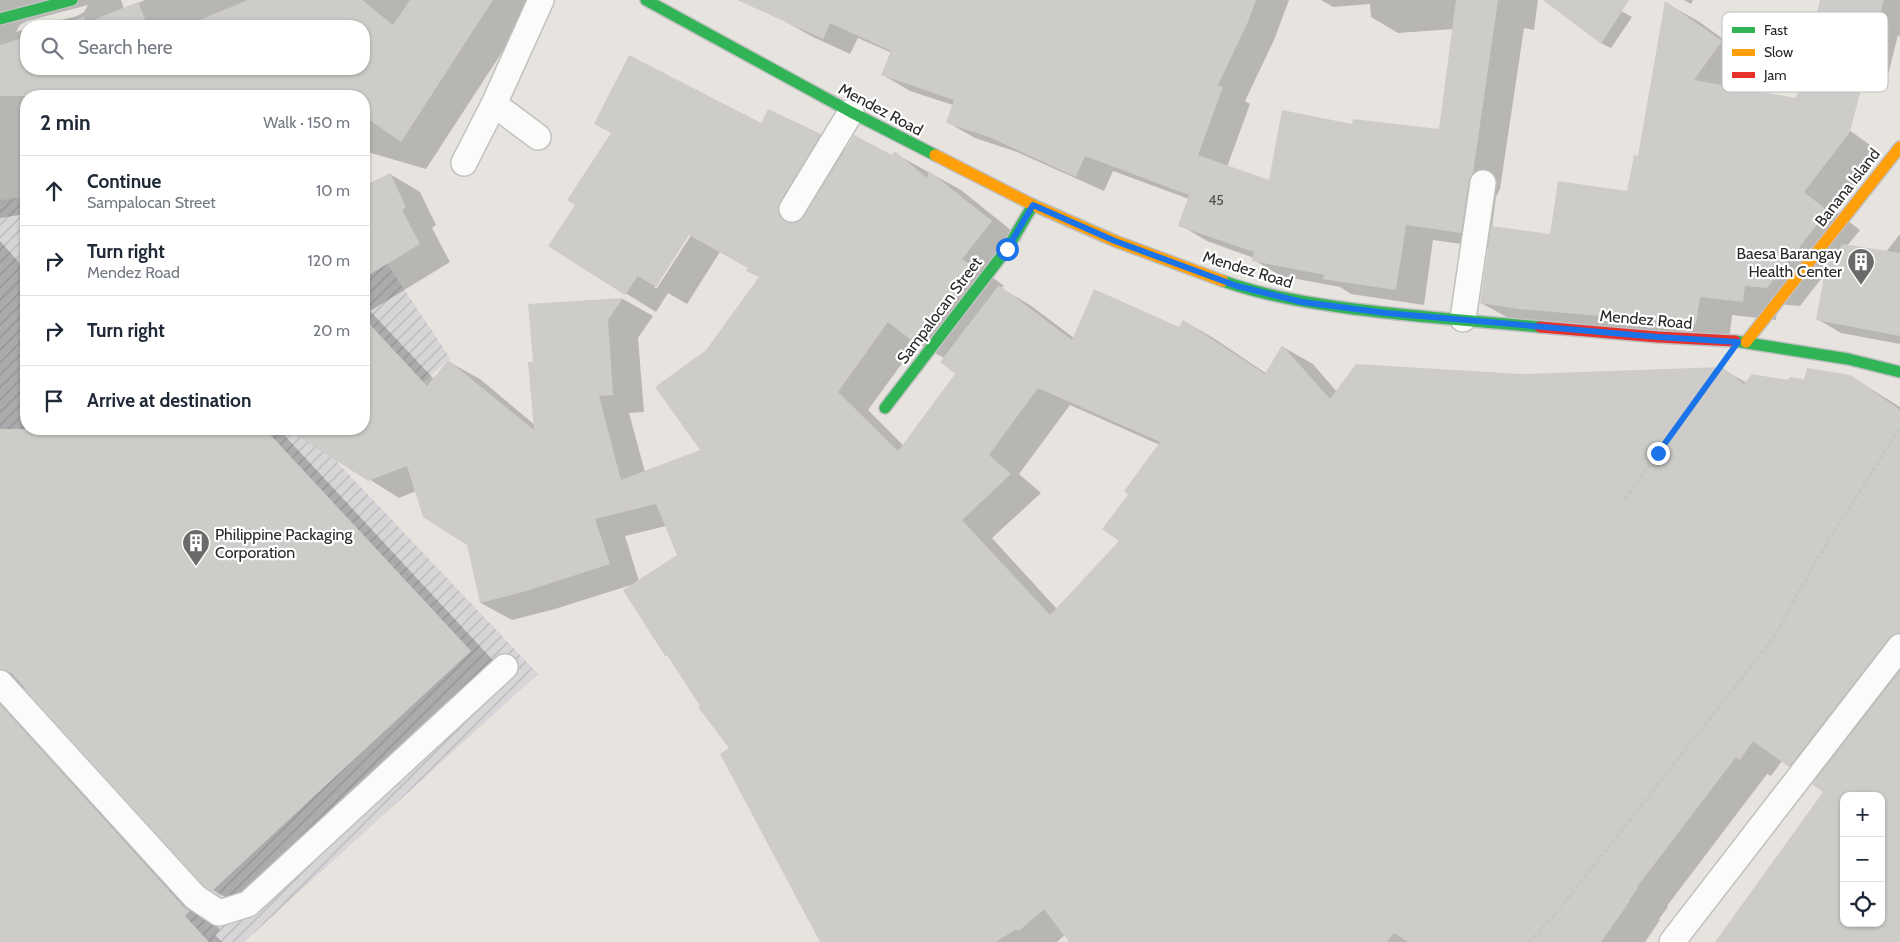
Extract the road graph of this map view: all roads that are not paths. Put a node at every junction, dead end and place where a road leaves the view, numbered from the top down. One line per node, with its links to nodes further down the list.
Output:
1 (72, 0): 4 (street)
2 (541, 0): 5 (lane)
3 (646, 0): 6 (street, Mendez Road)
4 (0, 19)
5 (494, 104): 7 (lane); 9 (lane)
6 (851, 112): 11 (street, Mendez Road); 12 (lane)
7 (538, 137)
8 (1900, 147): 14 (street, Banana Island)
9 (464, 163)
10 (1483, 183): 13 (lane)
11 (1033, 205): 13 (street, Mendez Road); 16 (street, Sampalocan Street)
12 (792, 209)
13 (1463, 319): 14 (street, Mendez Road)
14 (1742, 342): 15 (street, Mendez Road)
15 (1900, 372)
16 (885, 408)
17 (1900, 647): 20 (lane)
18 (505, 667): 19 (lane)
19 (0, 683)
20 (1672, 942)

